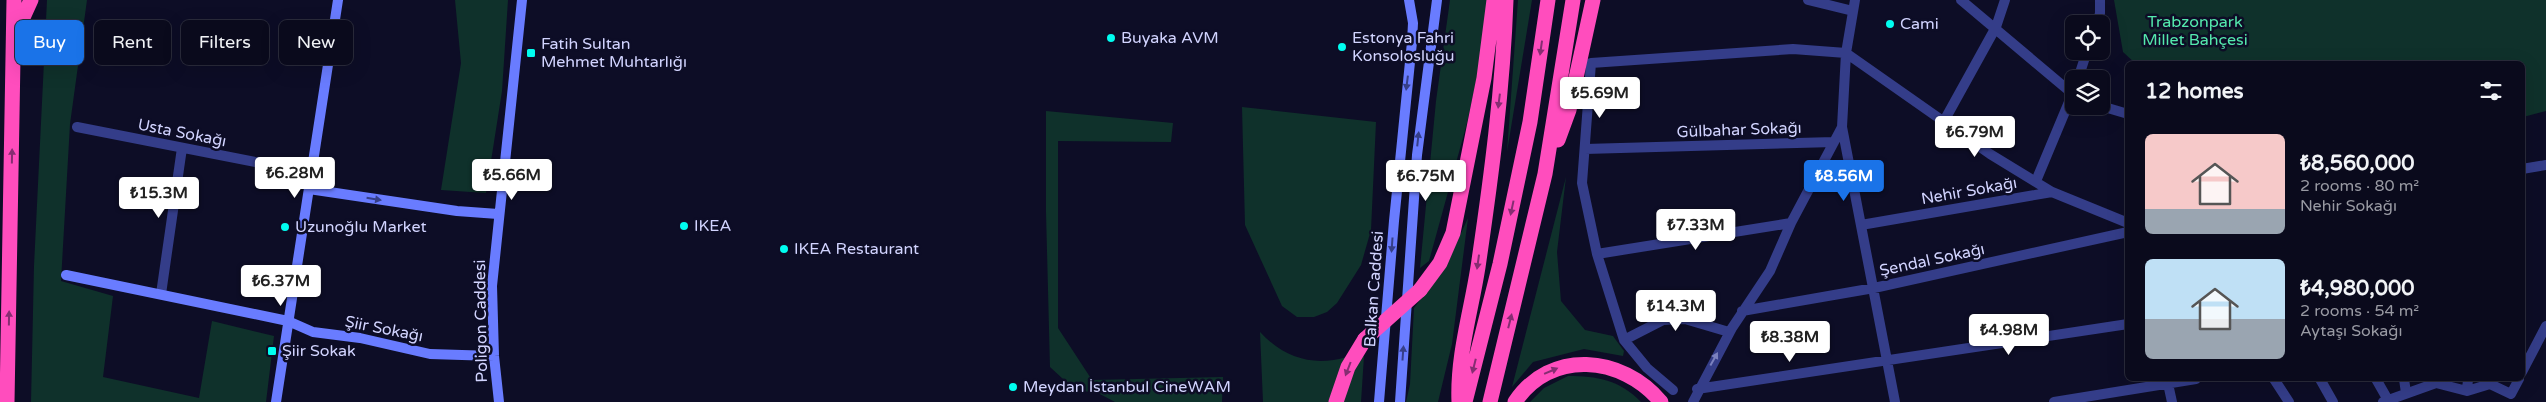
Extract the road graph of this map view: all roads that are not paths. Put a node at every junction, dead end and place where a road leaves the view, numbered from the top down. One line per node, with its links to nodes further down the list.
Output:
1 (14, 0): 20 (highway)
2 (31, 0): 20 (highway)
3 (338, 0): 34 (street)
4 (522, 0): 39 (street, Poligon Caddesi)
5 (1409, 0): 75 (street, Balkan Caddesi, one-way to 75)
6 (1437, 0): 76 (street, one-way to 6)
7 (1494, 0): 74 (highway, one-way to 74, bridge)
8 (1506, 0): 77 (highway, one-way to 77)
9 (1548, 0): 78 (highway, one-way to 78)
10 (1573, 0): 35 (highway)
11 (1592, 0): 35 (highway)
12 (1808, 0): 17 (street)
13 (1854, 0): 17 (street)
14 (1961, 0): 19 (street)
15 (2005, 0): 19 (street)
16 (2100, 0): 18 (street)
17 (1853, 11): 21 (street)
18 (2099, 15)
19 (1996, 27): 22 (street); 26 (street)
20 (14, 38): 71 (highway, one-way to 20)
21 (1846, 53): 26 (street); 28 (street); 31 (street)
22 (2065, 86)
23 (2110, 109): 25 (street)
24 (2065, 112): 36 (street)
25 (2125, 113)
26 (1944, 121): 36 (street)
27 (77, 127): 30 (street, Usta Sokağı)
28 (1842, 127): 29 (street); 42 (street)
29 (1834, 142): 31 (street, Gülbahar Sokağı); 41 (street)
30 (182, 148): 34 (street, Usta Sokağı); 47 (street)
31 (1585, 149): 44 (street)
32 (2546, 164): 33 (street)
33 (2525, 168)
34 (311, 173): 37 (street)
35 (1544, 174): 79 (highway, one-way to 35)
36 (2036, 181): 38 (street)
37 (309, 189): 39 (street, one-way to 39); 49 (street)
38 (2052, 192): 40 (street); 42 (street, Nehir Sokağı)
39 (498, 214): 54 (street, Poligon Caddesi)
40 (2125, 221)
41 (1791, 223): 44 (street); 48 (street)
42 (1861, 225): 46 (street)
43 (2125, 233): 46 (street, Şendal Sokağı)
44 (1597, 254): 53 (street)
45 (66, 275): 47 (street, Şiir Sokağı)
46 (1874, 288): 48 (street, Şendal Sokağı); 55 (street)
47 (161, 294): 49 (street, Şiir Sokağı)
48 (1742, 311): 52 (street)
49 (288, 321): 54 (street, Şiir Sokağı); 72 (street)
50 (2125, 324): 55 (street)
51 (2546, 326): 56 (street)
52 (1729, 332): 53 (street); 65 (street, one-way to 52)
53 (1624, 340): 66 (street)
54 (494, 356): 73 (street, Poligon Caddesi)
55 (1886, 362): 65 (street); 83 (street)
56 (2525, 366)
57 (2168, 381): 84 (street); 85 (street)
58 (2275, 381): 86 (street)
59 (2321, 381): 87 (street)
60 (2377, 381): 70 (street)
61 (2404, 381): 68 (street)
62 (2436, 381): 67 (street); 68 (street)
63 (2468, 381): 67 (street)
64 (2518, 381): 69 (street)
65 (1697, 389): 82 (street)
66 (1674, 390)
67 (2467, 391): 69 (street)
68 (2406, 393): 70 (street)
69 (2509, 398)
70 (2386, 401)
71 (8, 402)
72 (276, 402)
73 (499, 402)
74 (1336, 402)
75 (1379, 402)
76 (1400, 402)
77 (1459, 402)
78 (1465, 402)
79 (1490, 402)
80 (1515, 402): 81 (highway, one-way to 81)
81 (1661, 402)
82 (1692, 402)
83 (1895, 402)
84 (2054, 402)
85 (2172, 402)
86 (2289, 402)
87 (2333, 402)

